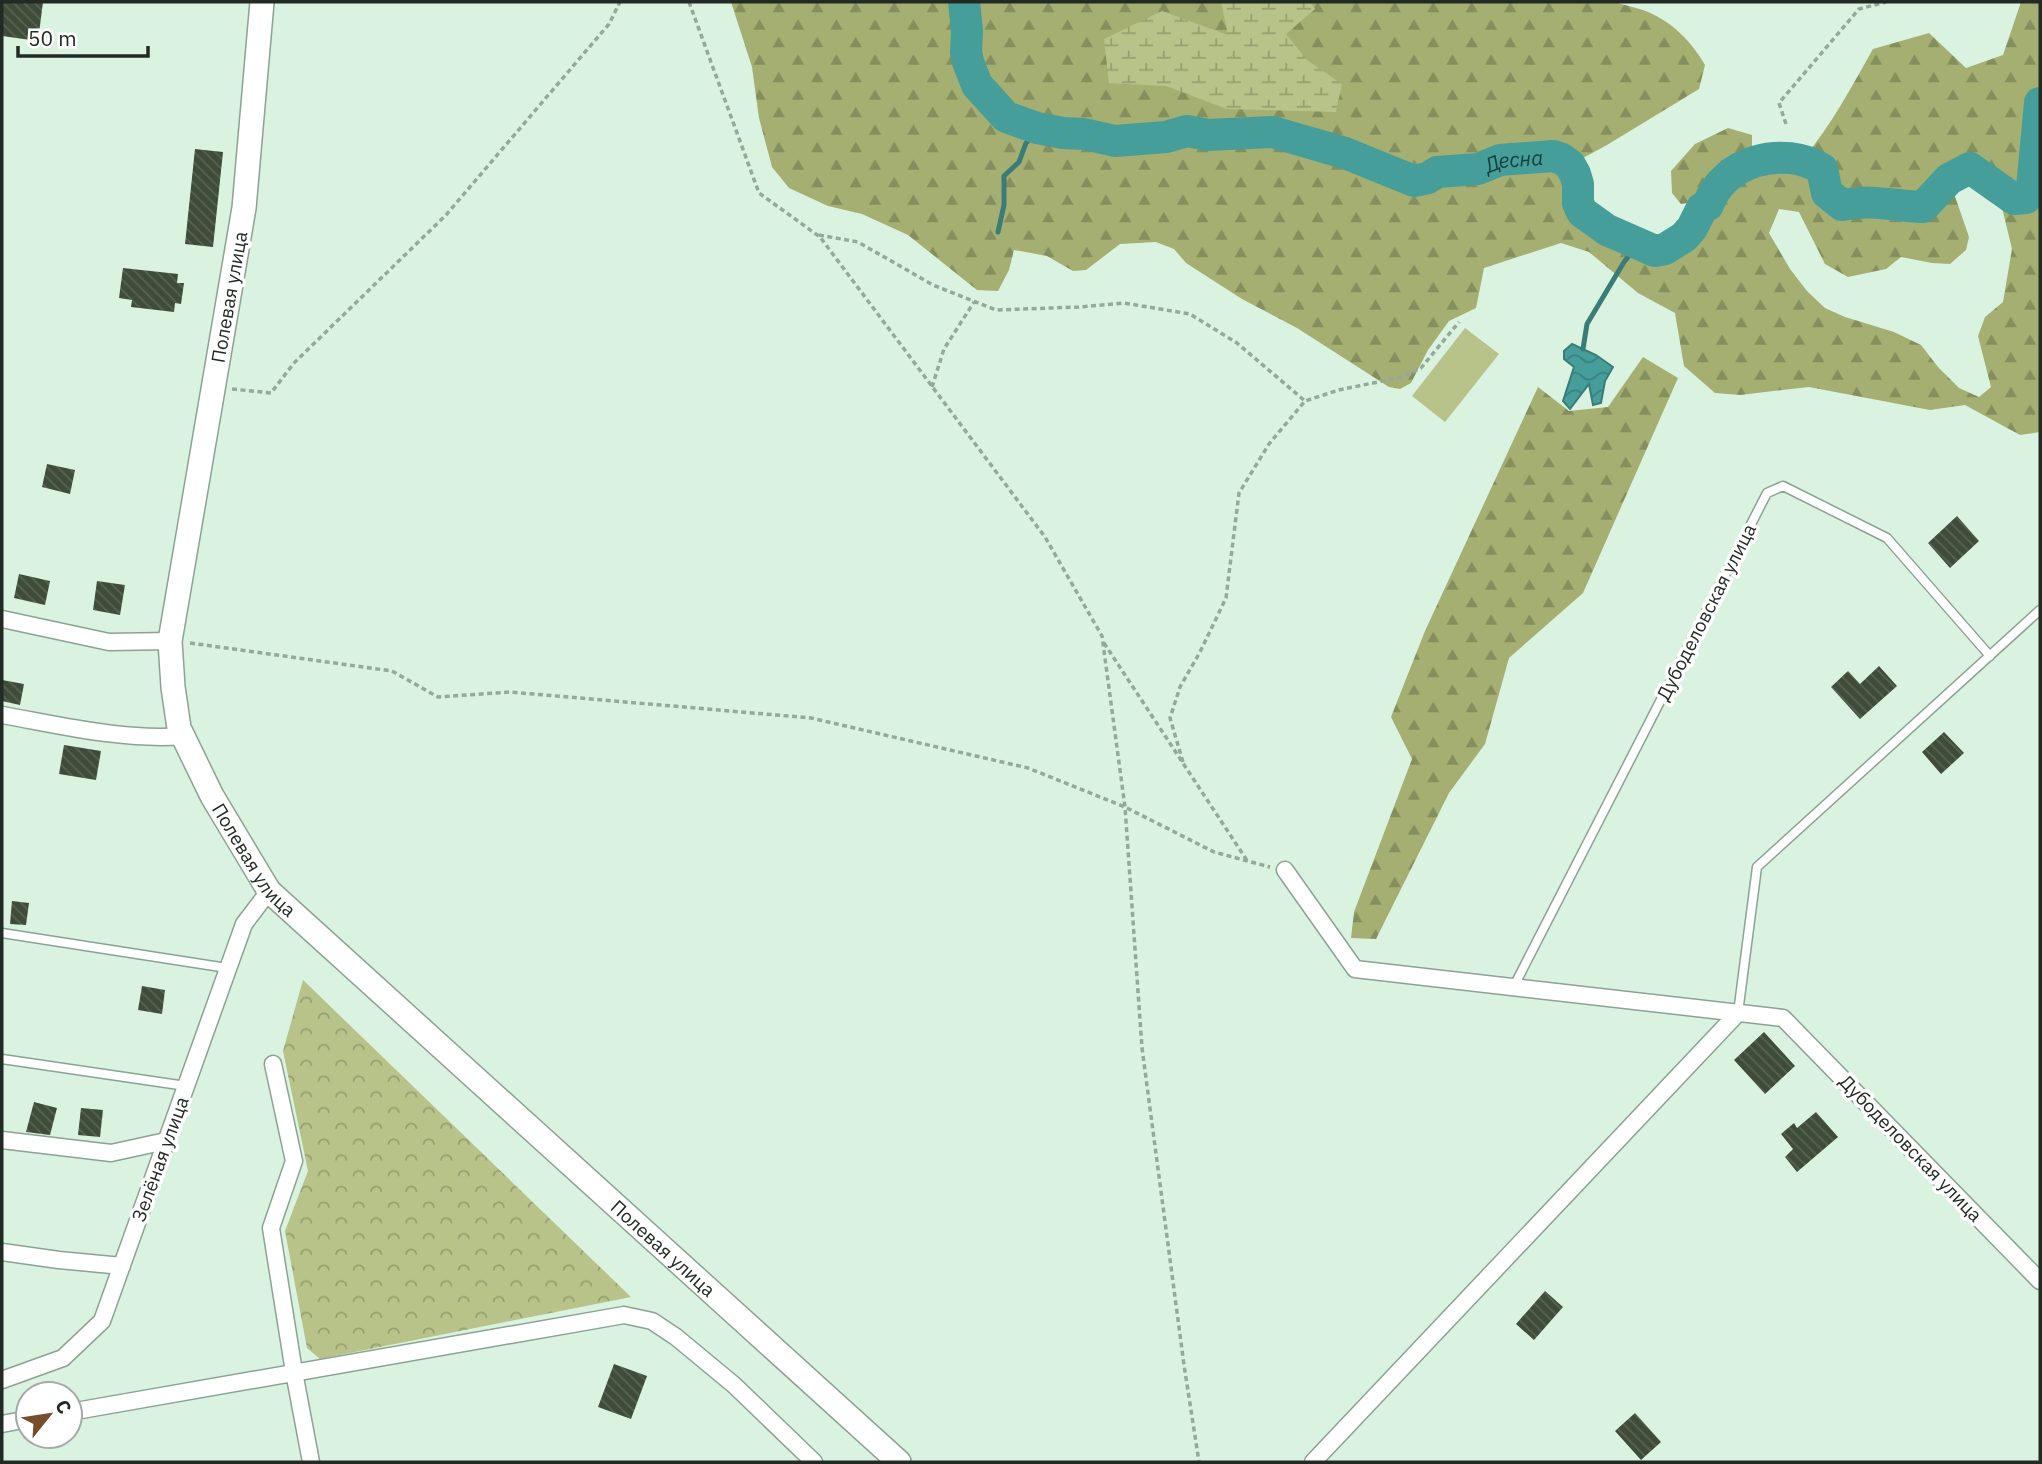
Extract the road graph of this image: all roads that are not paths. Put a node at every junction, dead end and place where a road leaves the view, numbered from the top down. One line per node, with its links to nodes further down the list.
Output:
1 (262, 2): 4 (street, Полевая улица)
2 (2040, 610): 5 (lane)
3 (2, 619): 4 (street)
4 (170, 641): 7 (street, Полевая улица)
5 (1990, 656): 12 (lane, Дубоделовская улица); 13 (lane)
6 (2, 715): 7 (street)
7 (183, 736): 9 (street, Полевая улица)
8 (1285, 870): 12 (street, Дубоделовская улица)
9 (269, 891): 11 (street, Зелёная улица); 27 (street, Полевая улица)
10 (2, 933): 11 (lane)
11 (227, 968): 16 (street, Зелёная улица)
12 (1513, 988): 13 (street, Дубоделовская улица)
13 (1738, 1013): 21 (street, Дубоделовская улица); 28 (street)
14 (2, 1059): 16 (lane)
15 (272, 1064): 22 (street)
16 (186, 1086): 18 (street, Зелёная улица)
17 (2, 1140): 18 (street)
18 (166, 1141): 20 (street, Зелёная улица)
19 (2, 1252): 20 (street)
20 (122, 1266): 23 (street, Зелёная улица)
21 (2040, 1281)
22 (294, 1373): 24 (street); 25 (street); 26 (street)
23 (2, 1380)
24 (84, 1410)
25 (311, 1462)
26 (814, 1462)
27 (899, 1462)
28 (1313, 1462)

